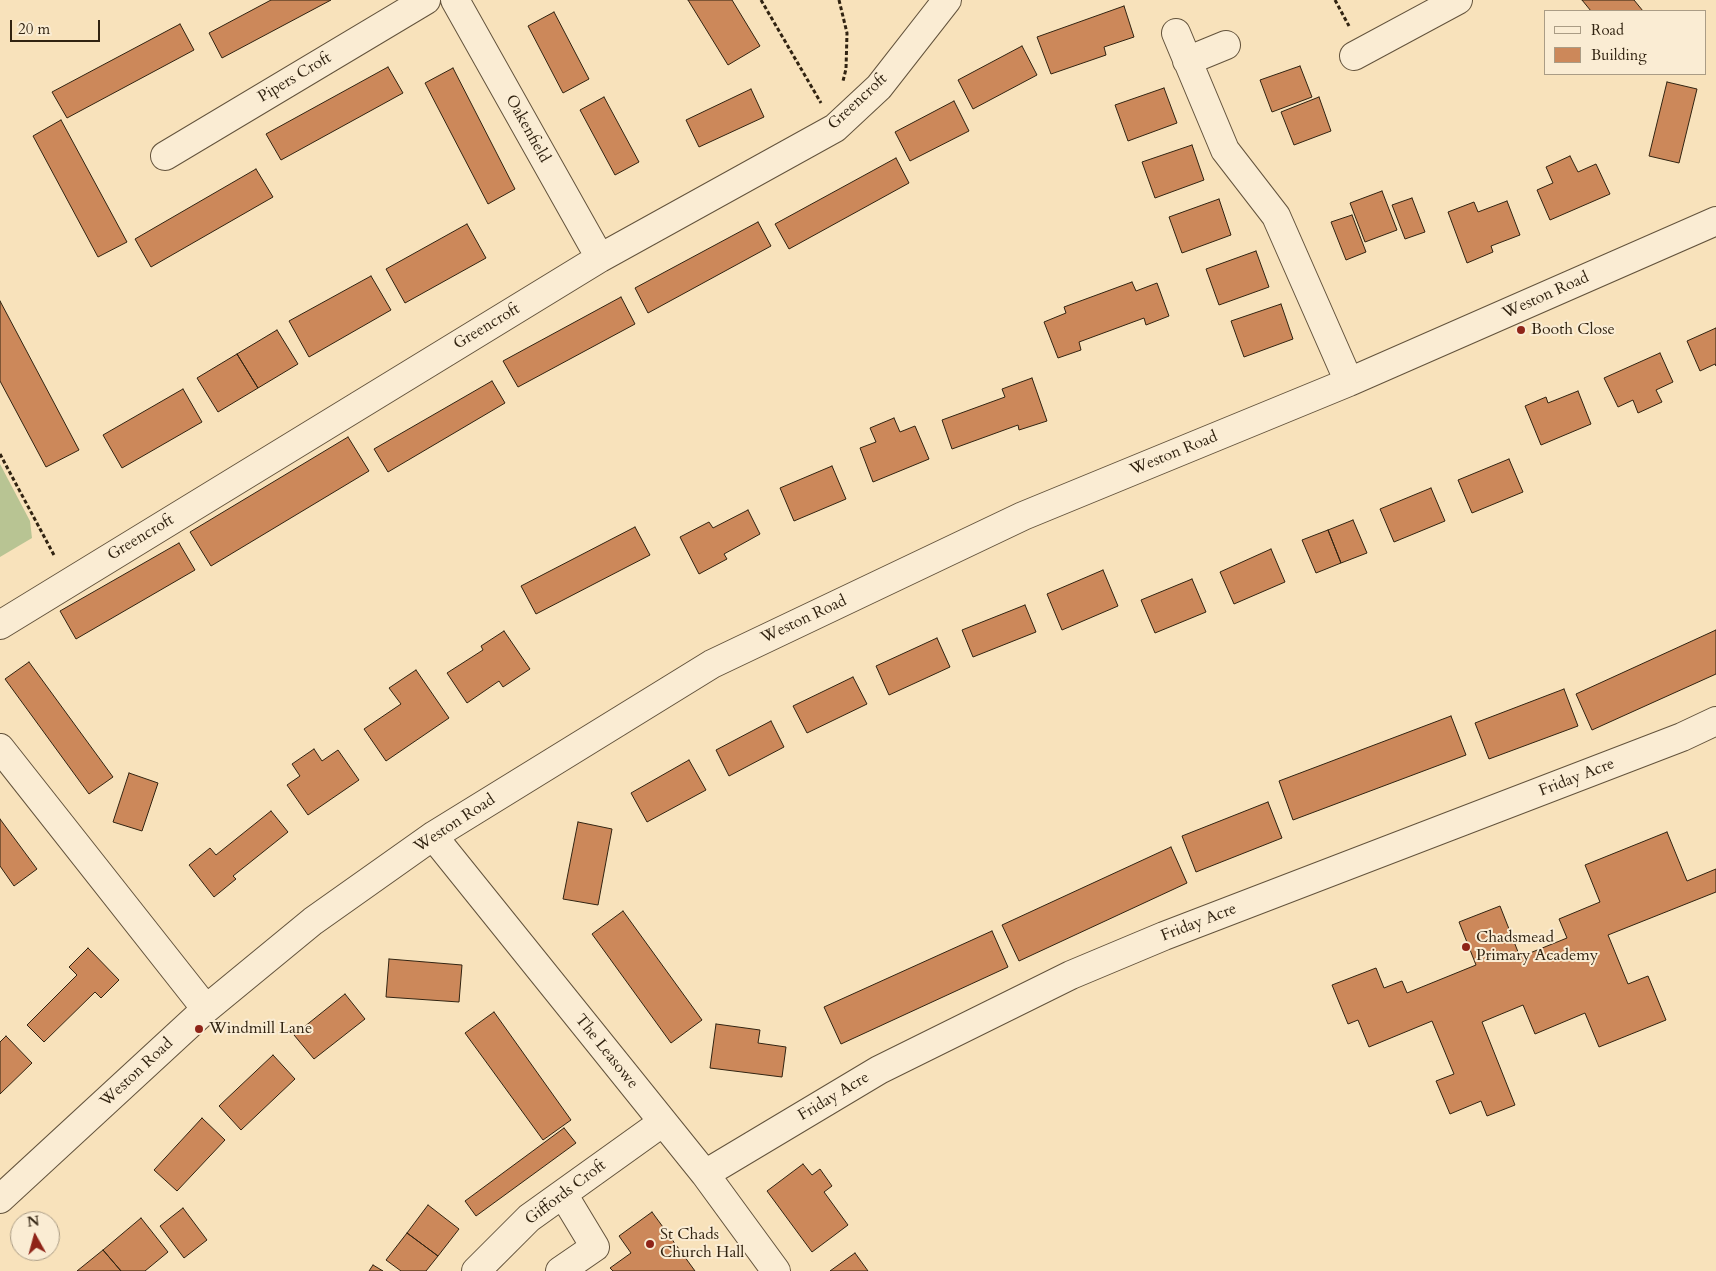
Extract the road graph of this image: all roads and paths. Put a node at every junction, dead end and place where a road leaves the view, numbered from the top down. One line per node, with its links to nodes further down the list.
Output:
1 (426, 0): 13 (street, Pipers Croft)
2 (455, 0): 15 (street, Oakenfield)
3 (761, 0): 12 (path)
4 (839, 0): 11 (path)
5 (947, 0): 12 (street, Greencroft)
6 (1458, 0): 9 (street)
7 (1176, 32): 10 (street)
8 (1226, 46): 10 (street)
9 (1354, 56)
10 (1187, 61): 16 (street)
11 (842, 83)
12 (835, 128): 15 (street, Greencroft)
13 (165, 156)
14 (1716, 221): 16 (street, Weston Road)
15 (600, 258): 18 (street, Greencroft)
16 (1349, 382): 22 (street, Weston Road)
17 (0, 454): 18 (path)
18 (68, 582): 19 (street, Greencroft)
19 (0, 625)
20 (1716, 721): 25 (street, Friday Acre)
21 (0, 748): 23 (street)
22 (433, 836): 23 (street, Weston Road); 24 (street, The Leasowe)
23 (206, 1009): 27 (street, Weston Road)
24 (663, 1122): 25 (street, The Leasowe); 26 (street, Giffords Croft)
25 (704, 1174): 30 (street, The Leasowe)
26 (563, 1194): 28 (street, Giffords Croft); 29 (street)
27 (0, 1198)
28 (476, 1271)
29 (560, 1271)
30 (776, 1271)

